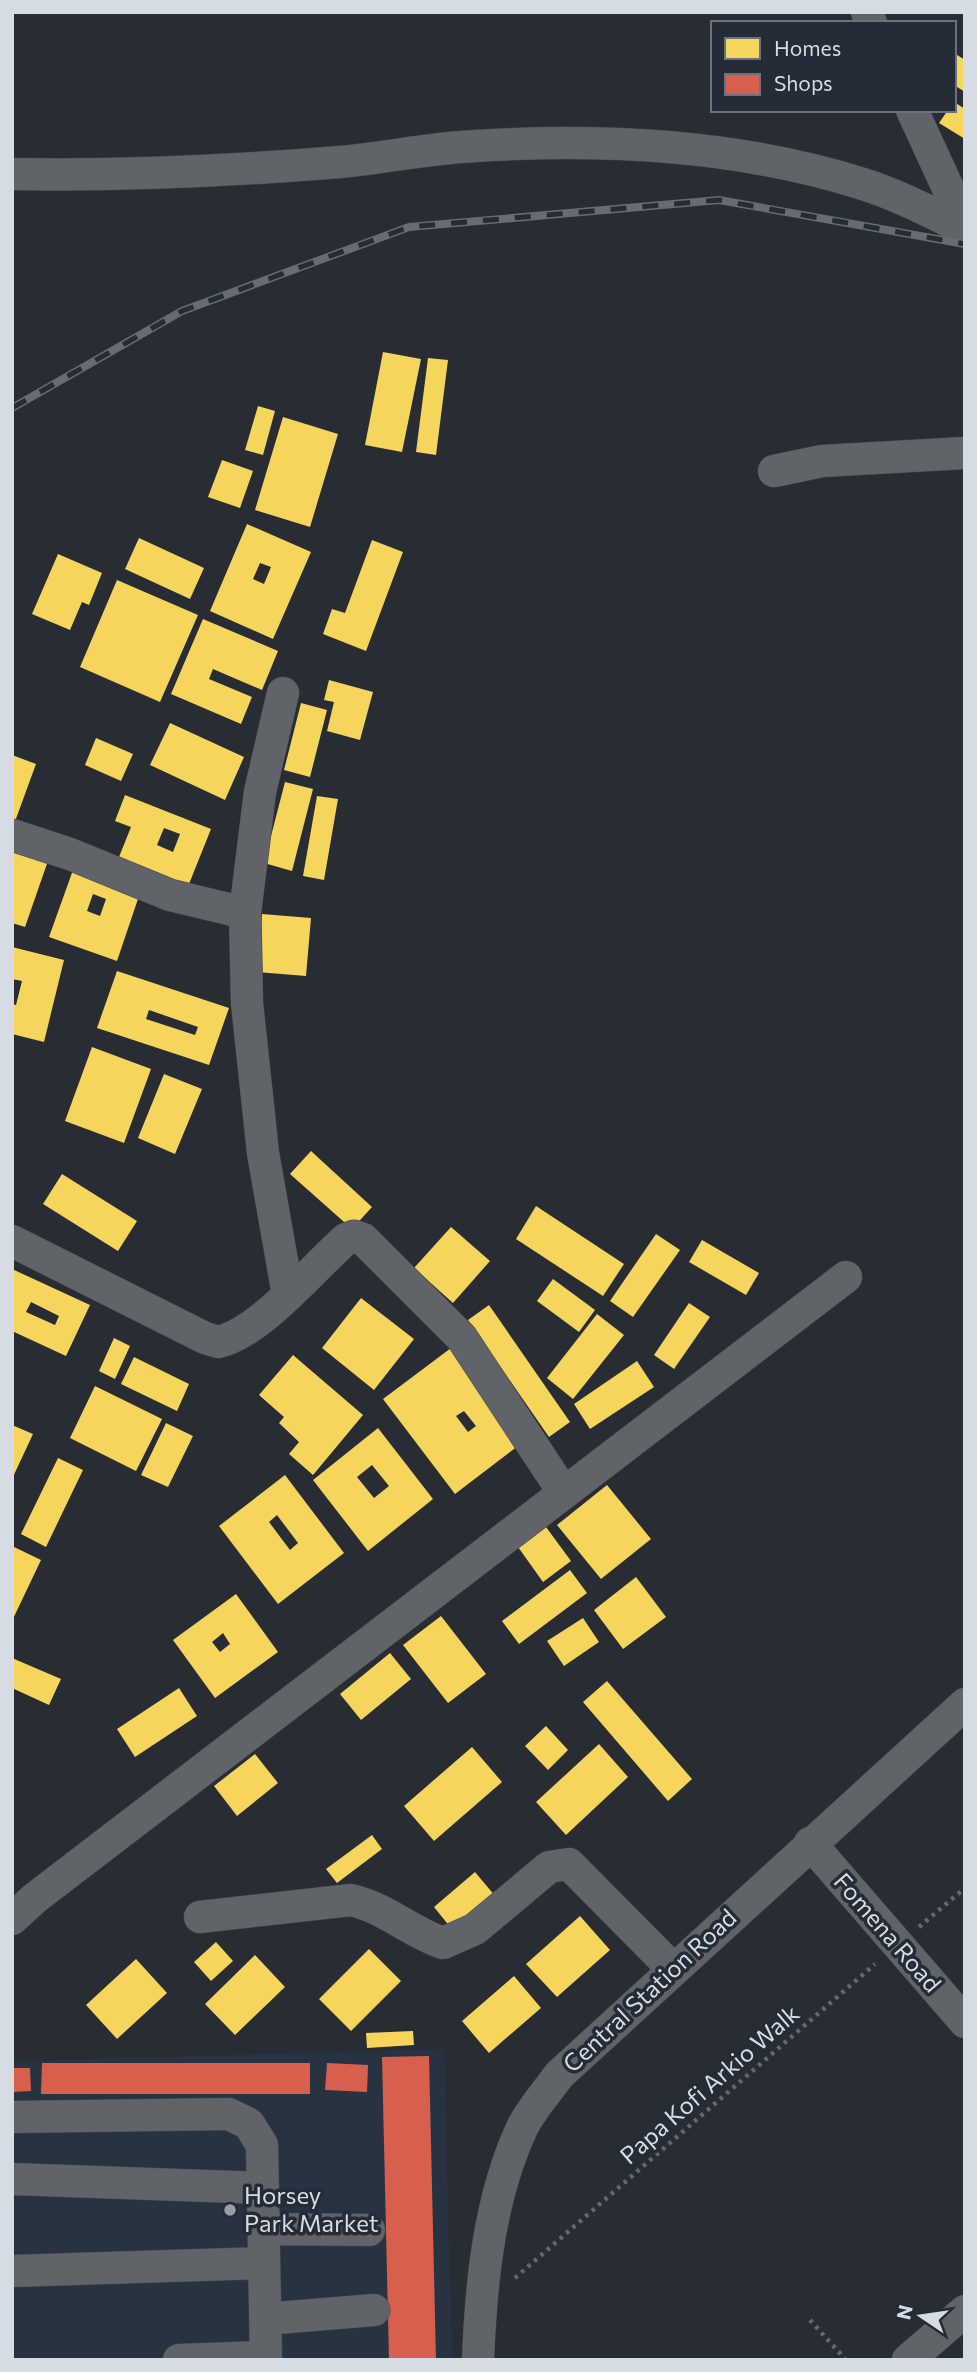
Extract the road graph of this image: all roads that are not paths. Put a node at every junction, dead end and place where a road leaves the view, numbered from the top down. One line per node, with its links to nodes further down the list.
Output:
1 (913, 112): 3 (street)
2 (12, 174): 3 (street)
3 (965, 227)
4 (965, 453): 5 (street)
5 (774, 471)
6 (283, 693): 8 (street)
7 (12, 835): 8 (street)
8 (245, 913): 11 (street)
9 (12, 1241): 11 (street)
10 (846, 1277): 12 (street)
11 (288, 1295): 12 (street)
12 (564, 1493): 16 (street)
13 (965, 1704): 14 (street, Central Station Road)
14 (810, 1843): 17 (street, Central Station Road); 18 (street, Fomena Road)
15 (200, 1917): 17 (street)
16 (12, 1919)
17 (673, 1969): 31 (street, Central Station Road)
18 (965, 2022)
19 (12, 2117): 21 (street)
20 (12, 2179): 21 (street)
21 (263, 2188): 22 (street)
22 (262, 2229): 23 (street); 24 (street)
23 (369, 2230)
24 (264, 2263): 25 (street); 28 (street)
25 (12, 2271)
26 (374, 2311): 28 (street)
27 (965, 2311): 32 (street)
28 (265, 2319): 29 (street)
29 (266, 2358): 30 (street)
30 (179, 2360)
31 (478, 2360)
32 (908, 2360)

